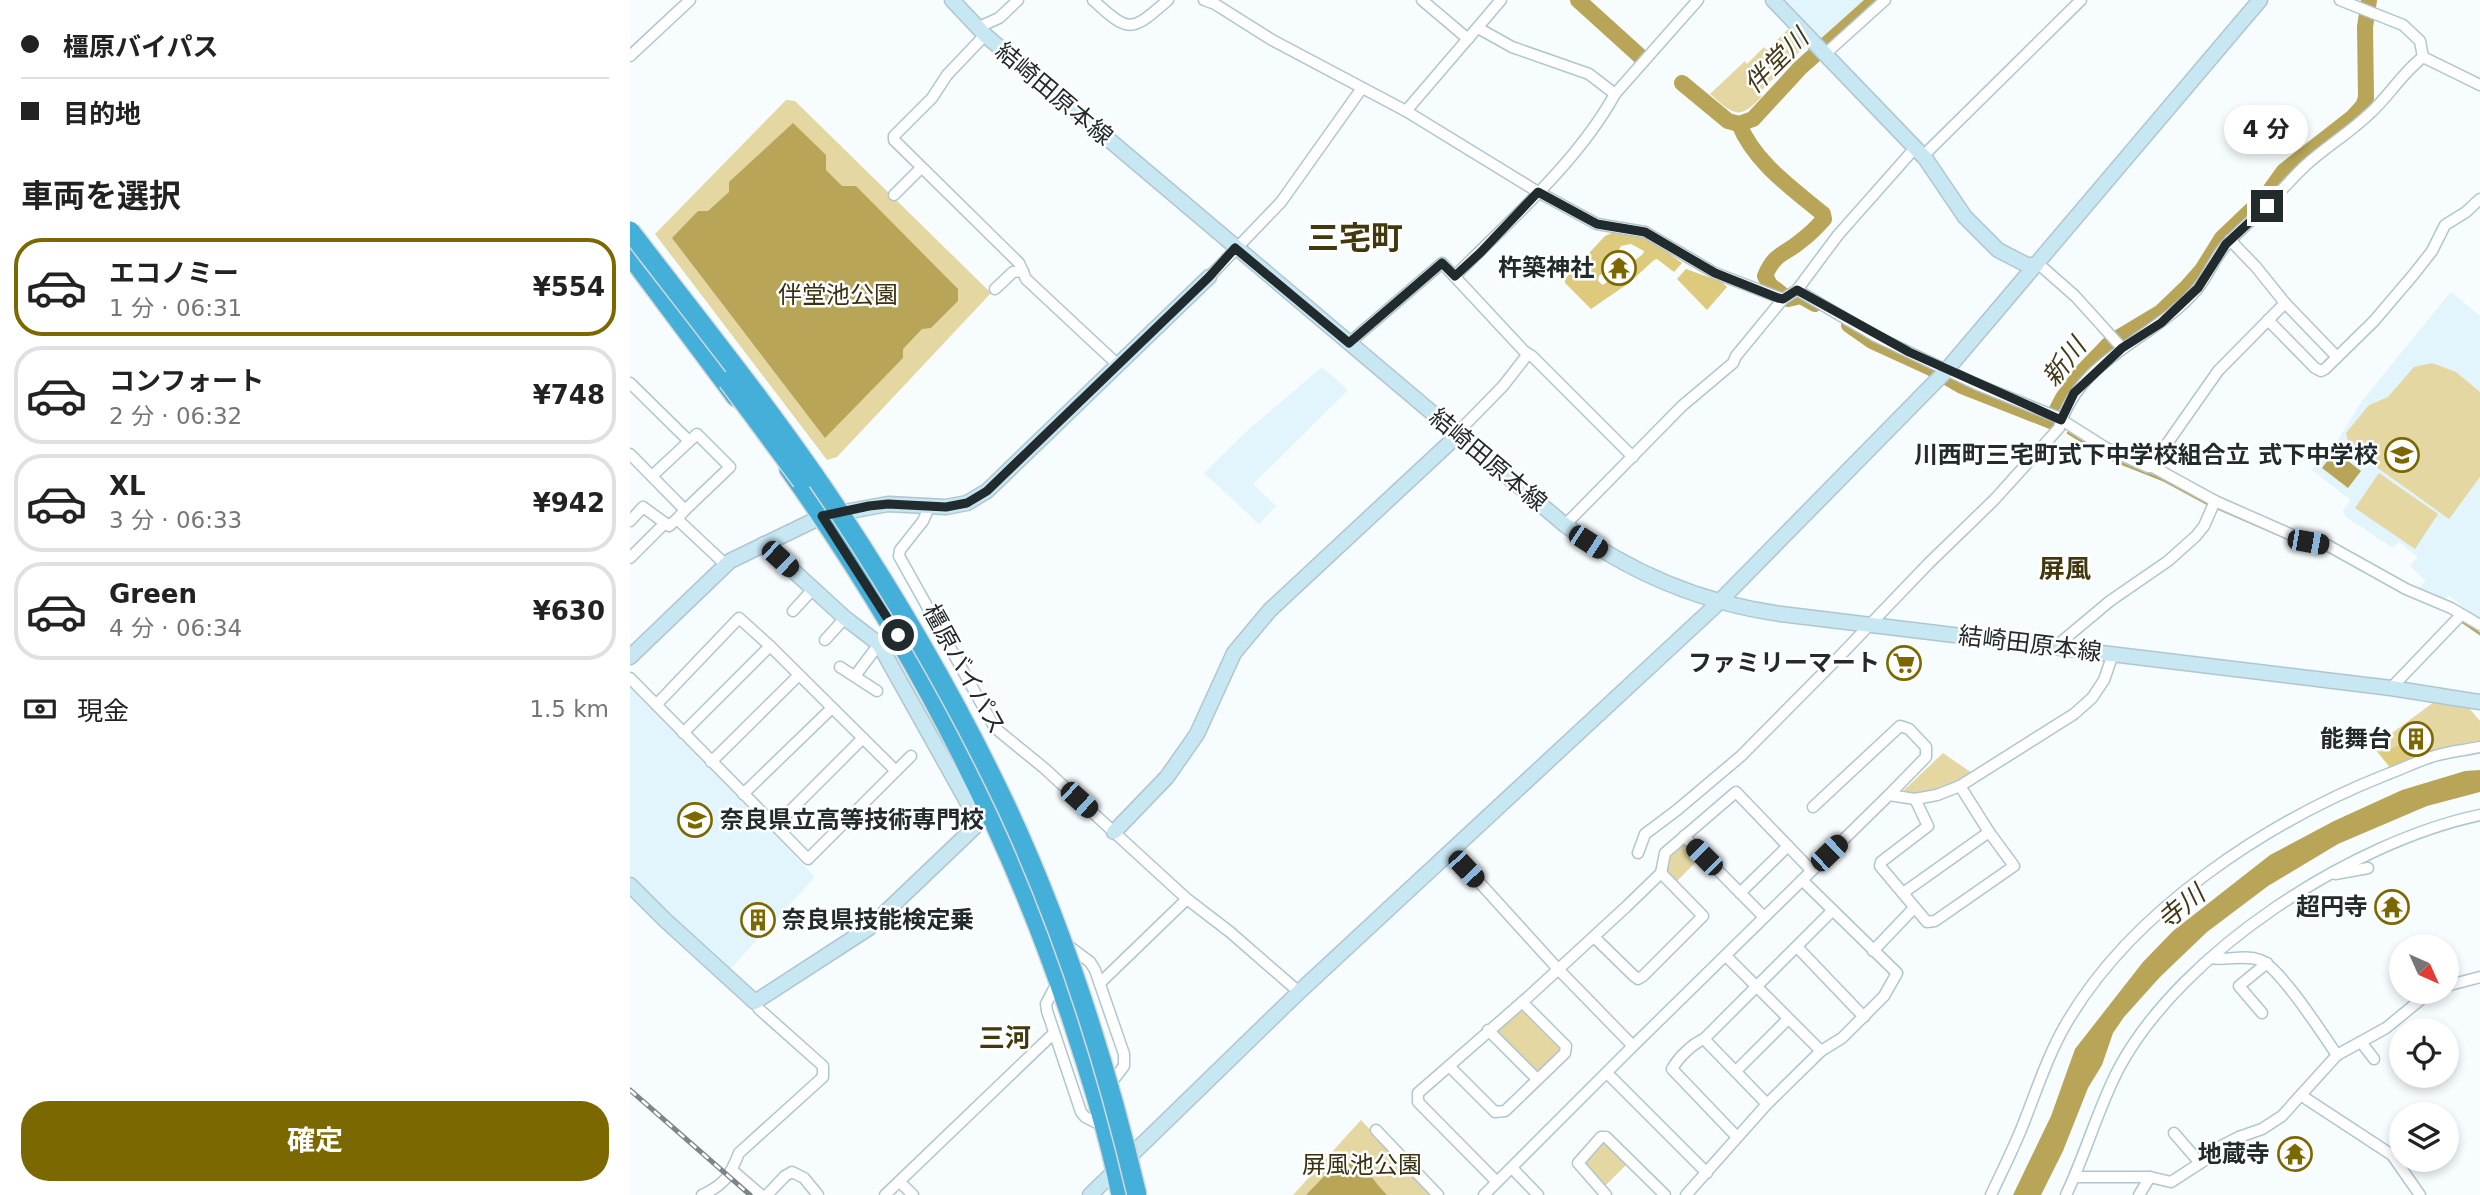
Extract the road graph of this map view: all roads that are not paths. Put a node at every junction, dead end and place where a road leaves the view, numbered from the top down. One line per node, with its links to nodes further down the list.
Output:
1 (690, 0): 20 (street)
2 (952, 0): 17 (street, 結崎田原本線)
3 (1018, 0): 17 (street)
4 (1093, 0): 5 (street)
5 (1168, 0)
6 (1204, 0): 15 (street)
7 (1422, 0): 18 (street)
8 (1502, 0): 16 (street)
9 (1698, 0): 24 (street)
10 (1773, 0): 19 (street)
11 (1885, 0): 19 (street)
12 (2081, 0): 26 (street)
13 (2260, 0): 37 (street)
14 (2340, 0): 21 (street)
15 (1217, 2): 23 (street)
16 (1478, 28): 18 (street); 24 (street)
17 (982, 31): 27 (street); 34 (street, 結崎田原本線)
18 (1468, 39): 25 (street)
19 (1821, 51): 26 (street)
20 (630, 56)
21 (2423, 57): 22 (street); 33 (street)
22 (2480, 85)
23 (1362, 88): 25 (street); 34 (street)
24 (1615, 94): 28 (street)
25 (1406, 111): 28 (street)
26 (1919, 152): 37 (street); 42 (street)
27 (921, 168): 29 (street); 38 (street)
28 (1538, 192): 39 (street); 43 (street)
29 (894, 195)
30 (2480, 199): 49 (street)
31 (630, 225): 62 (highway, 橿原バイパス)
32 (630, 231): 183 (highway, bridge)
33 (2230, 240): 44 (street); 47 (street)
34 (1235, 248): 40 (street); 46 (street, 結崎田原本線)
35 (630, 250): 182 (highway, bridge)
36 (630, 255): 64 (highway, 橿原バイパス)
37 (2036, 265): 47 (street); 51 (street)
38 (1023, 271): 41 (street); 50 (street)
39 (1455, 276): 46 (street); 48 (street)
40 (1209, 277): 50 (street)
41 (995, 289)
42 (1797, 290): 43 (street); 51 (street)
43 (1783, 299): 57 (street)
44 (2285, 303): 45 (street); 49 (street)
45 (2268, 320): 49 (street); 58 (street)
46 (1349, 343): 54 (street, 結崎田原本線)
47 (2122, 348): 53 (street)
48 (1528, 354): 54 (street); 57 (street)
49 (2337, 357)
50 (1117, 364): 61 (street)
51 (1944, 373): 53 (street); 72 (street)
52 (630, 383): 55 (street)
53 (2061, 420): 58 (street); 77 (street)
54 (1458, 436): 67 (street, 結崎田原本線); 106 (street)
55 (689, 442): 59 (street); 63 (street)
56 (630, 454): 59 (street)
57 (1633, 457): 67 (street)
58 (2153, 467): 60 (street)
59 (652, 476): 63 (street)
60 (2215, 501): 74 (street); 81 (street)
61 (930, 505): 62 (street); 106 (street)
62 (842, 512): 64 (street); 125 (highway, 橿原バイパス)
63 (681, 515): 66 (street); 70 (street)
64 (822, 516): 68 (street); 133 (highway, 橿原バイパス)
65 (630, 521): 66 (street)
66 (665, 523): 69 (street)
67 (1566, 526): 72 (street, 結崎田原本線)
68 (764, 544): 70 (street); 71 (street)
69 (630, 558)
70 (726, 565): 83 (street)
71 (813, 589): 73 (street); 75 (street)
72 (1719, 602): 77 (street, 結崎田原本線); 110 (street)
73 (793, 611)
74 (2461, 615): 76 (street); 88 (street)
75 (845, 618): 78 (street); 79 (street)
76 (2480, 625)
77 (1869, 626): 81 (street, 結崎田原本線); 111 (street)
78 (825, 640)
79 (879, 644): 86 (street); 138 (street)
80 (770, 646): 85 (street); 91 (street); 93 (street)
81 (2055, 647): 82 (street, 結崎田原本線)
82 (2113, 654): 88 (street, 結崎田原本線); 99 (street)
83 (630, 657)
84 (840, 667): 86 (street)
85 (799, 675): 92 (street); 97 (street)
86 (855, 676): 89 (street)
87 (630, 678): 91 (street)
88 (2390, 688): 90 (street, 結崎田原本線)
89 (877, 691)
90 (2480, 702)
91 (656, 705): 93 (street)
92 (832, 708): 94 (street); 100 (street)
93 (683, 733): 97 (street)
94 (863, 738): 98 (street); 105 (street)
95 (2480, 747): 189 (street)
96 (911, 756): 98 (street)
97 (711, 762): 100 (street)
98 (896, 771): 105 (street)
99 (1960, 786): 102 (street); 107 (street)
100 (743, 794): 105 (street)
101 (1889, 794): 102 (street); 103 (street); 113 (street)
102 (1915, 799): 119 (street)
103 (1813, 807)
104 (2480, 815): 115 (street)
105 (775, 826)
106 (1114, 832): 120 (street)
107 (1989, 832): 119 (street); 121 (street)
108 (1684, 836): 109 (street); 114 (street); 118 (street)
109 (1787, 846): 113 (street); 118 (street)
110 (1450, 850): 131 (street); 137 (street)
111 (1638, 853)
112 (2368, 868): 115 (street)
113 (1811, 870): 116 (street)
114 (1661, 873): 124 (street); 124 (street)
115 (2329, 875): 129 (street)
116 (1802, 880): 122 (street); 123 (street)
117 (630, 885): 138 (street)
118 (1740, 893): 123 (street)
119 (1903, 894): 121 (street)
120 (1187, 899): 134 (street); 137 (street)
121 (1914, 908): 127 (street)
122 (1833, 910): 126 (street); 127 (street)
123 (1764, 917): 128 (street)
124 (1594, 937): 131 (street)
125 (1066, 944): 134 (street); 156 (highway, 橿原バイパス)
126 (1797, 947): 136 (street); 142 (street)
127 (1873, 951): 142 (street)
128 (1726, 956): 136 (street); 148 (street)
129 (2211, 958): 130 (street); 168 (street)
130 (2267, 963): 141 (street); 150 (street)
131 (1558, 970): 139 (street); 148 (street)
132 (2480, 977): 135 (street)
133 (1058, 980): 145 (street); 159 (highway, 橿原バイパス)
134 (1100, 983): 156 (street)
135 (2459, 983)
136 (1757, 986): 143 (street); 146 (street)
137 (1299, 992): 164 (street)
138 (755, 1002): 166 (street)
139 (1522, 1002): 144 (street); 155 (street)
140 (2415, 1004): 147 (street)
141 (2262, 1013)
142 (1864, 1017): 149 (street)
143 (1788, 1019): 149 (street); 153 (street)
144 (1488, 1030): 152 (street); 155 (street)
145 (1054, 1032): 159 (street); 170 (street)
146 (1704, 1039): 153 (street); 162 (street)
147 (2361, 1042): 150 (street); 151 (street)
148 (1633, 1046): 154 (street)
149 (1821, 1051): 158 (street)
150 (2336, 1055): 157 (street)
151 (2374, 1059)
152 (1449, 1066): 155 (street); 171 (street)
153 (1736, 1071): 158 (street)
154 (1607, 1073): 165 (street); 167 (street)
155 (1537, 1079)
156 (1111, 1083): 164 (highway, 橿原バイパス)
157 (2302, 1096): 163 (street); 192 (street)
158 (1767, 1104): 162 (street)
159 (1105, 1127): 164 (highway, 橿原バイパス)
160 (1376, 1130): 184 (street)
161 (2174, 1133): 163 (street)
162 (1737, 1137): 167 (street)
163 (2200, 1163): 169 (street)
164 (1123, 1164): 181 (street); 182 (highway, 橿原バイパス); 183 (highway, 橿原バイパス)
165 (1511, 1168): 171 (street); 173 (street)
166 (732, 1170): 172 (street); 176 (street)
167 (1707, 1173): 188 (street)
168 (2075, 1177): 169 (street); 190 (street)
169 (2150, 1177): 191 (street)
170 (900, 1182): 179 (street); 180 (street)
171 (1497, 1182): 185 (street)
172 (722, 1186): 174 (street); 175 (street)
173 (1532, 1193)
174 (702, 1195)
175 (732, 1195)
176 (761, 1195)
177 (767, 1195): 178 (street)
178 (818, 1195)
179 (885, 1195)
180 (913, 1195)
181 (1090, 1195)
182 (1123, 1195)
183 (1138, 1195)
184 (1438, 1195)
185 (1484, 1195)
186 (1606, 1195): 187 (street)
187 (1665, 1195)
188 (1686, 1195)
189 (1991, 1195)
190 (2067, 1195)
191 (2139, 1195)
192 (2420, 1195)

